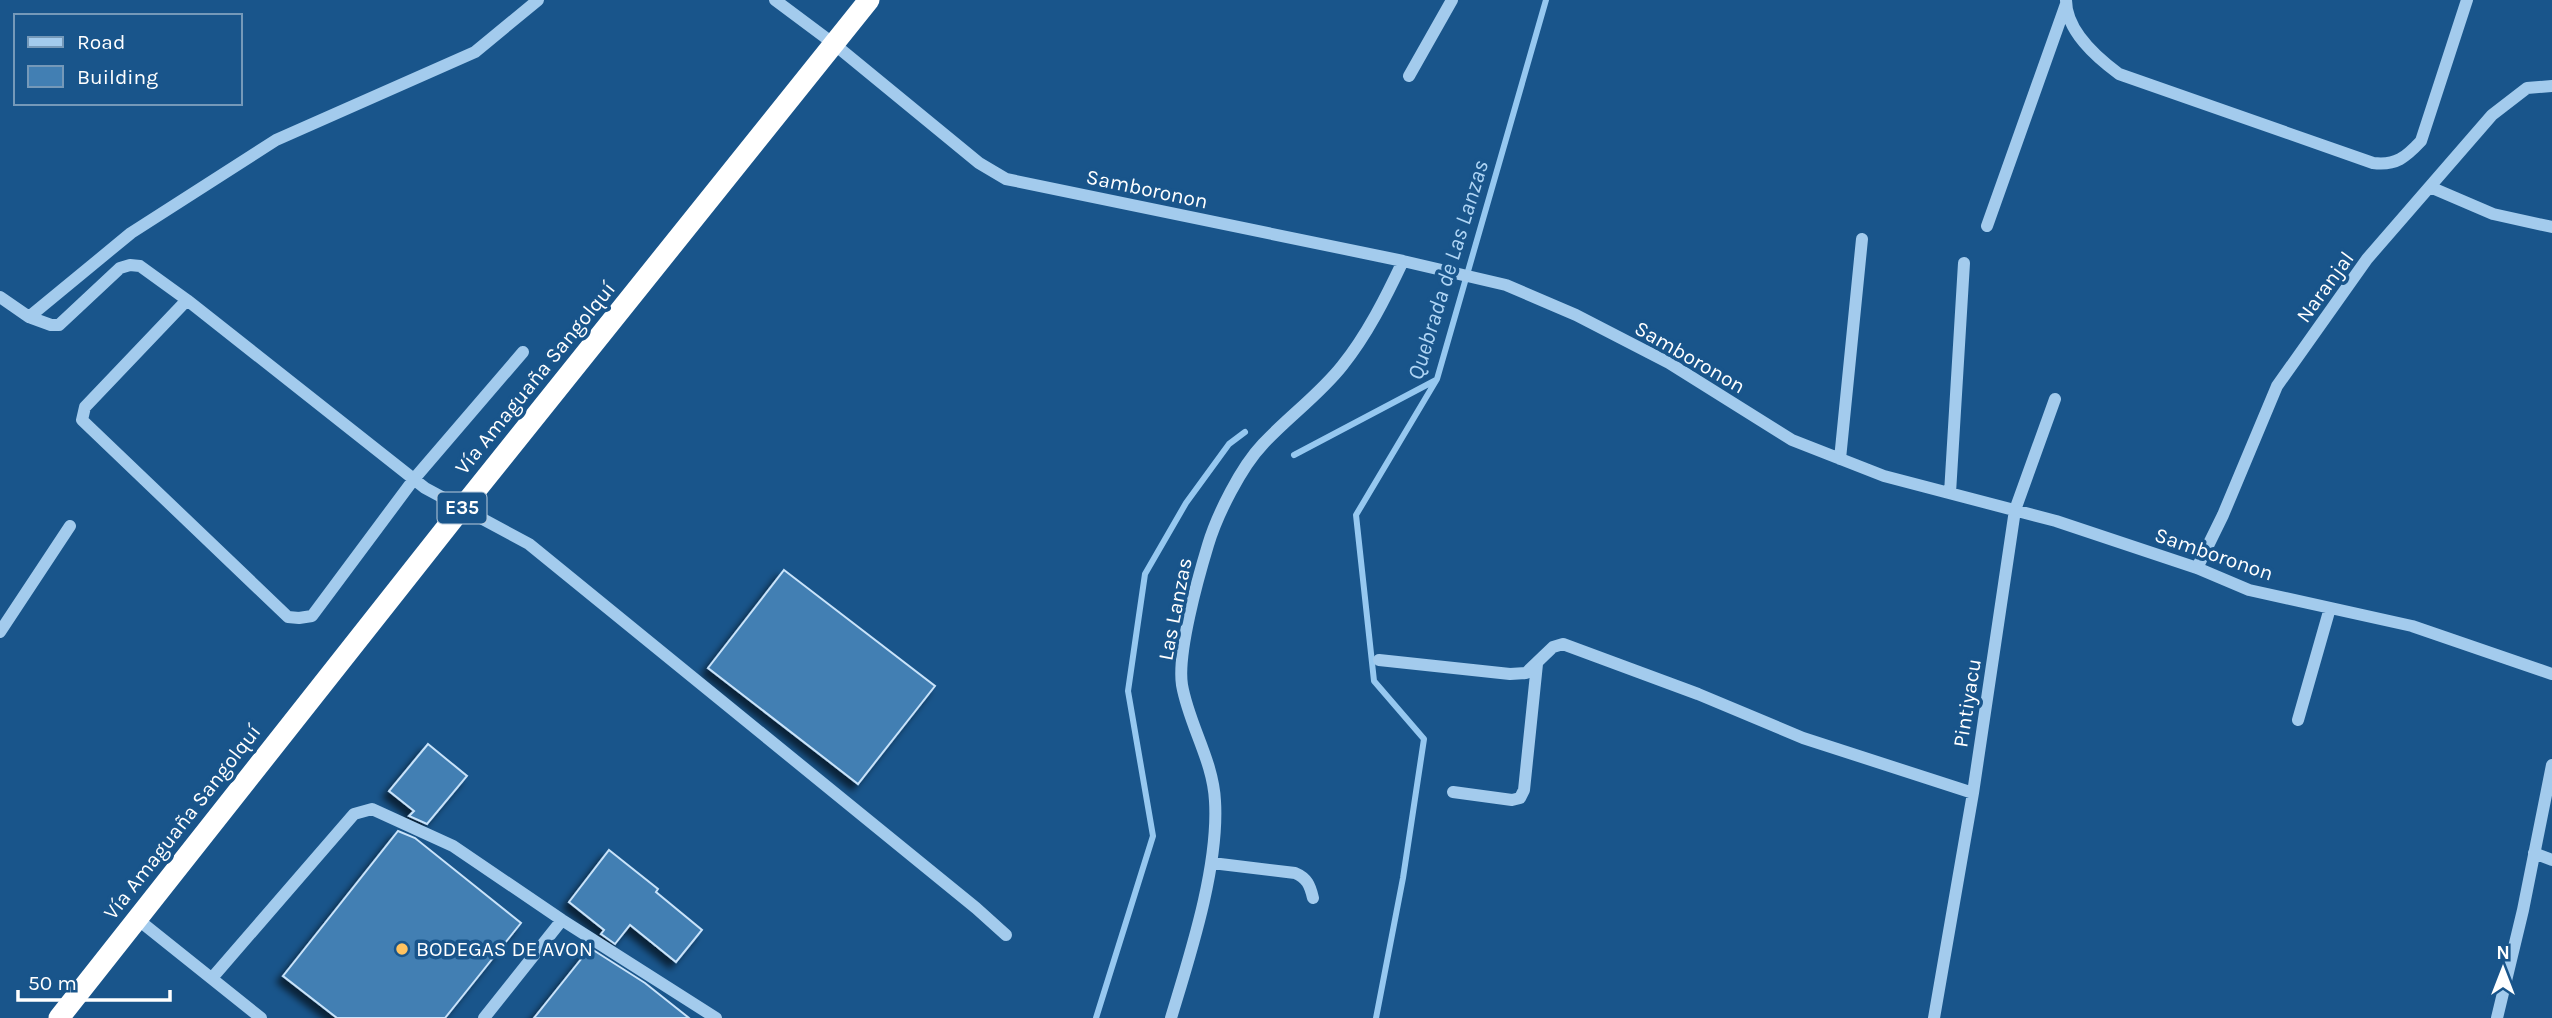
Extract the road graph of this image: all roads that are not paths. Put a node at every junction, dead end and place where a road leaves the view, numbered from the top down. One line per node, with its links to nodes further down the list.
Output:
1 (538, 0): 18 (street)
2 (775, 0): 7 (street, Samboronon)
3 (869, 0): 7 (highway, Vía Amaguaña Sangolquí / E35)
4 (1452, 0): 8 (street)
5 (2467, 0): 6 (street)
6 (2066, 2): 11 (street)
7 (834, 44): 14 (street, Samboronon); 24 (highway, Vía Amaguaña Sangolquí / E35)
8 (1409, 76)
9 (2552, 86): 10 (street, Naranjal)
10 (2430, 187): 12 (street); 27 (street, Naranjal)
11 (1987, 226)
12 (2552, 227)
13 (1862, 239): 21 (street)
14 (1404, 261): 21 (street, Samboronon); 39 (street, Las Lanzas)
15 (1964, 263): 23 (street)
16 (0, 297): 18 (street)
17 (187, 300): 18 (street); 22 (street); 22 (street)
18 (29, 317)
19 (523, 352): 22 (street)
20 (2055, 399): 25 (street, Pintiyacu)
21 (1839, 459): 23 (street, Samboronon)
22 (414, 479): 24 (street)
23 (1950, 493): 25 (street, Samboronon)
24 (461, 509): 41 (highway, Vía Amaguaña Sangolquí / E35); 43 (street)
25 (2015, 510): 27 (street, Samboronon); 36 (street, Pintiyacu)
26 (70, 526): 29 (street)
27 (2197, 568): 28 (street, Samboronon)
28 (2330, 608): 32 (street, Samboronon); 33 (street)
29 (0, 632)
30 (1379, 660): 31 (street)
31 (1537, 664): 35 (street); 36 (street)
32 (2552, 674)
33 (2298, 720)
34 (2552, 765): 37 (street)
35 (1453, 792)
36 (1973, 793): 50 (street, Pintiyacu)
37 (2534, 853): 38 (street); 51 (street)
38 (2552, 860)
39 (1212, 863): 40 (street); 49 (street, Las Lanzas)
40 (1313, 898)
41 (136, 918): 44 (street); 45 (highway, Vía Amaguaña Sangolquí / E35)
42 (562, 920): 44 (street); 47 (street); 48 (street)
43 (1006, 935)
44 (212, 978): 46 (street)
45 (59, 1018)
46 (261, 1018)
47 (484, 1018)
48 (716, 1018)
49 (1171, 1018)
50 (1934, 1018)
51 (2497, 1018)

